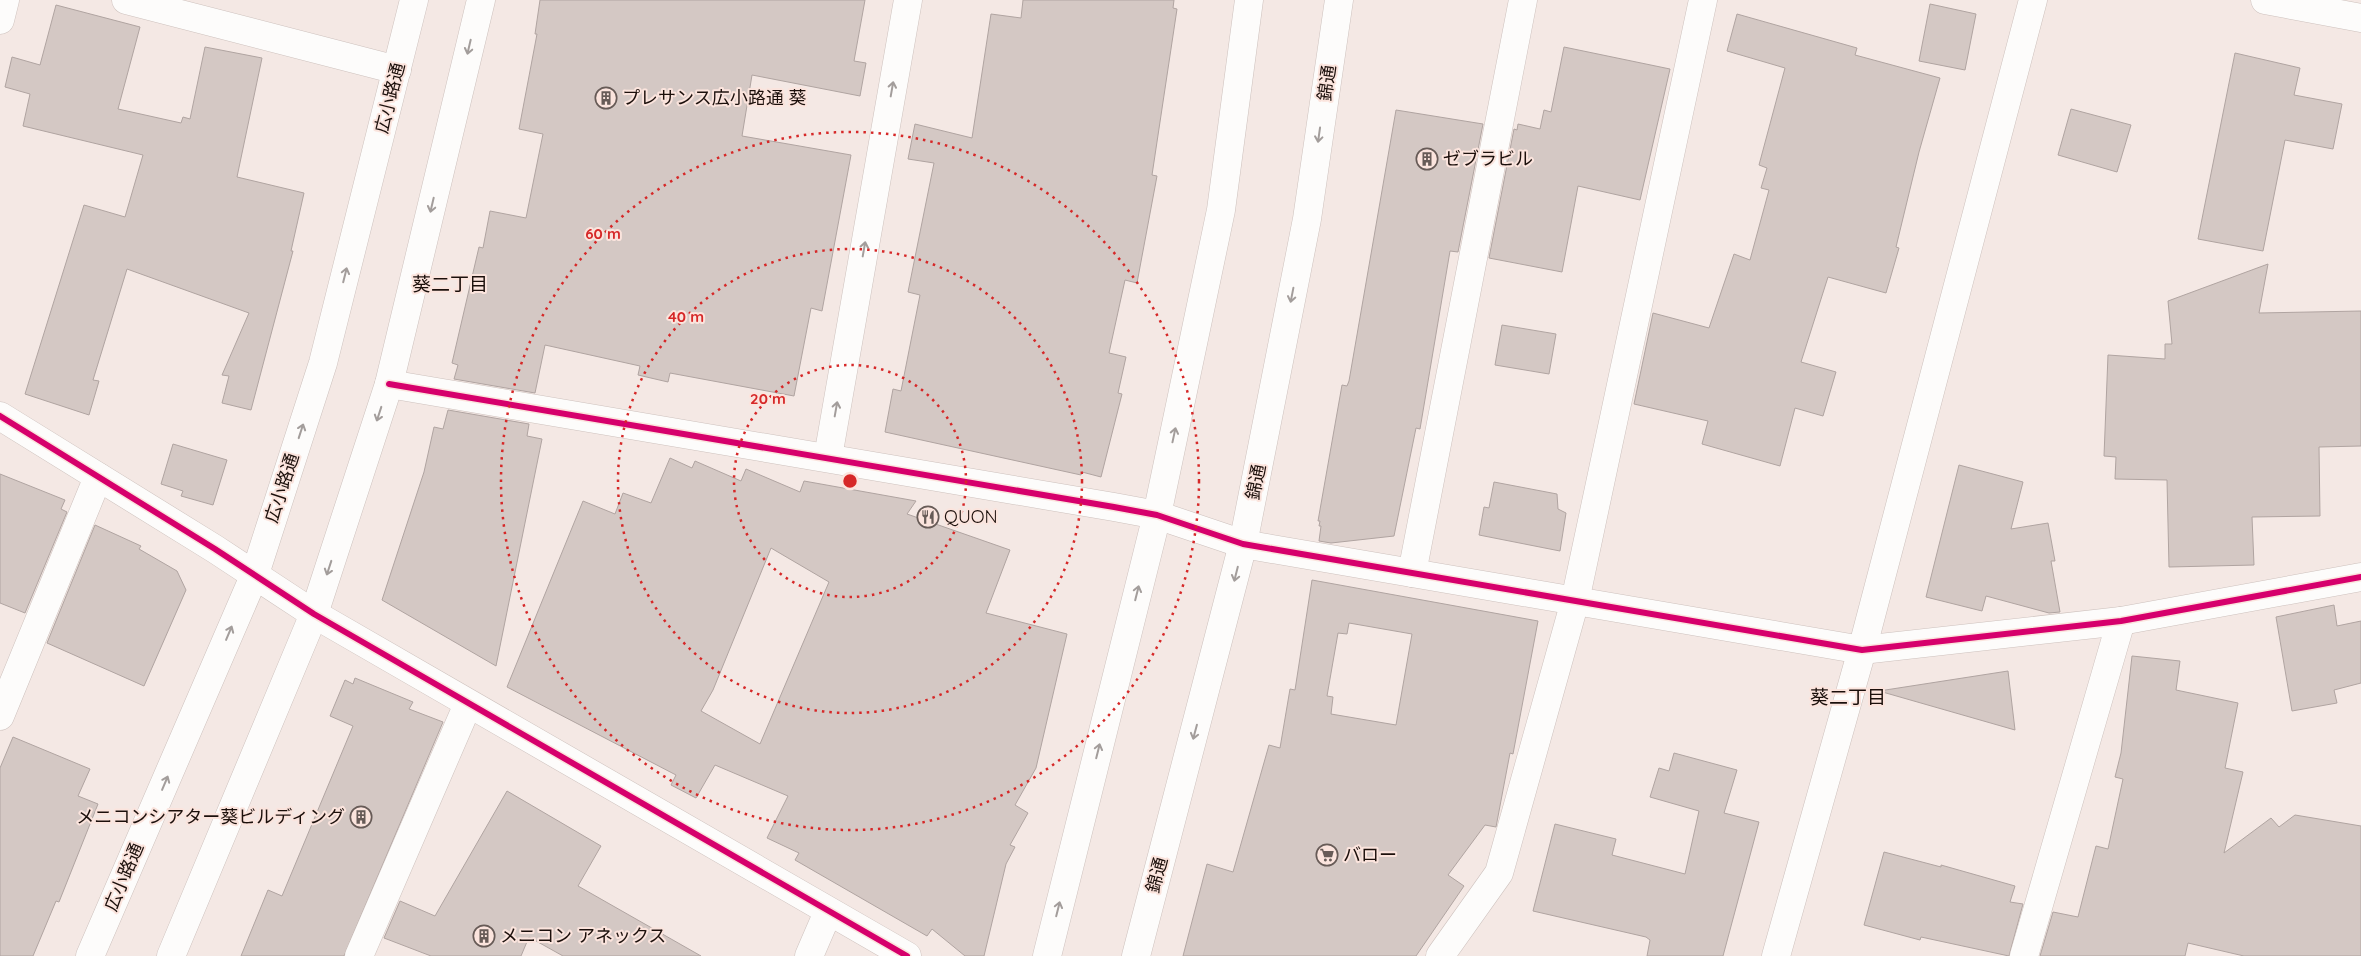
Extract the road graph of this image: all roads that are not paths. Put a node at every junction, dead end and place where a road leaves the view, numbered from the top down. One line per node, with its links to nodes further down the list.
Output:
1 (5, 0): 13 (street)
2 (126, 0): 14 (street)
3 (414, 0): 14 (street, 広小路通)
4 (481, 0): 15 (street, one-way to 15)
5 (908, 0): 17 (street, one-way to 5)
6 (1249, 0): 19 (street, one-way to 6)
7 (1339, 0): 20 (street, 錦通, one-way to 20)
8 (1522, 0): 21 (street)
9 (1703, 0): 24 (street)
10 (2033, 0): 27 (street)
11 (2265, 0): 12 (street)
12 (2361, 18)
13 (0, 20)
14 (397, 70): 22 (street, 広小路通, one-way to 14)
15 (389, 384): 17 (street); 25 (street, one-way to 25)
16 (0, 416): 18 (street)
17 (828, 457): 19 (street)
18 (98, 477): 22 (street); 29 (street)
19 (1157, 515): 20 (street); 36 (street, one-way to 19)
20 (1243, 544): 21 (street); 37 (street, 錦通, one-way to 37)
21 (1412, 573): 24 (street)
22 (254, 574): 25 (street); 31 (street, 広小路通, one-way to 22)
23 (2361, 577): 26 (street)
24 (1575, 601): 27 (street); 38 (street)
25 (314, 614): 28 (street); 32 (street)
26 (2121, 621): 27 (street); 40 (street)
27 (1862, 650): 39 (street)
28 (468, 704): 30 (street); 33 (street)
29 (0, 716)
30 (828, 912): 34 (street); 35 (street)
31 (90, 956)
32 (171, 956)
33 (359, 956)
34 (808, 956)
35 (906, 956)
36 (1047, 956)
37 (1136, 956)
38 (1440, 956)
39 (1776, 956)
40 (2024, 956)

